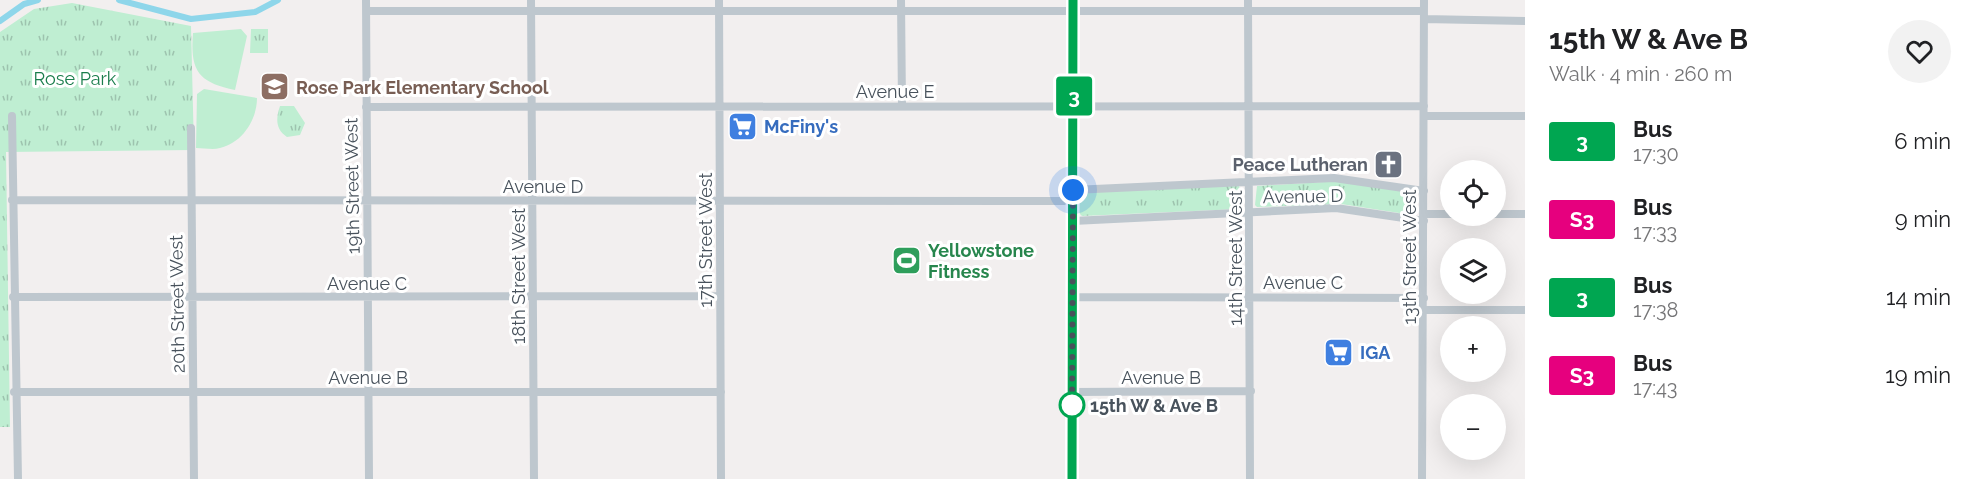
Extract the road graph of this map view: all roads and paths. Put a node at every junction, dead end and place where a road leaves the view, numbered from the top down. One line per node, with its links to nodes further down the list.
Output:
1 (366, 0): 8 (street, 19th Street West)
2 (531, 0): 9 (street, 18th Street West)
3 (719, 0): 11 (street, 17th Street West)
4 (901, 0): 12 (street)
5 (1073, 0): 10 (street)
6 (1248, 0): 13 (street, 14th Street West)
7 (1424, 0): 14 (street, 13th Street West)
8 (366, 10): 9 (street); 16 (street, 19th Street West)
9 (531, 10): 11 (street); 17 (street, 18th Street West)
10 (1073, 10): 12 (street); 13 (street); 20 (street)
11 (719, 11): 12 (street); 18 (street, 17th Street West)
12 (902, 11): 19 (street)
13 (1248, 11): 14 (street); 21 (street, 14th Street West)
14 (1424, 15): 15 (street); 22 (street, 13th Street West)
15 (1525, 21)
16 (366, 106): 17 (street, Avenue E); 32 (street, 19th Street West)
17 (531, 106): 18 (street, Avenue E); 33 (street, 18th Street West)
18 (719, 106): 19 (street, Avenue E); 34 (street, 17th Street West)
19 (902, 106): 20 (street, Avenue E)
20 (1074, 106): 21 (street, Avenue E); 28 (street)
21 (1249, 106): 22 (street, Avenue E); 27 (street, 14th Street West)
22 (1424, 106): 24 (street, 13th Street West)
23 (12, 116): 30 (street)
24 (1424, 116): 25 (street); 29 (street, 13th Street West)
25 (1525, 116)
26 (191, 128): 31 (street, 20th Street West)
27 (1249, 182): 28 (street, Avenue D); 29 (street, Avenue D); 36 (street, 14th Street West)
28 (1073, 190): 35 (street)
29 (1424, 191): 40 (street, 13th Street West)
30 (12, 200): 31 (street, Avenue D); 43 (street)
31 (191, 201): 32 (street, Avenue D); 44 (street, 20th Street West)
32 (368, 201): 33 (street, Avenue D); 48 (street, 19th Street West)
33 (532, 201): 34 (street, Avenue D); 45 (street, 18th Street West)
34 (720, 201): 35 (street, Avenue D); 42 (street, 17th Street West)
35 (1073, 201): 41 (street)
36 (1250, 212): 40 (street, Avenue D); 41 (street, Avenue D); 47 (street, 14th Street West)
37 (1506, 214): 38 (street)
38 (1525, 214)
39 (1440, 216): 40 (street, Avenue D)
40 (1424, 218): 49 (street, 13th Street West)
41 (1073, 221): 46 (street)
42 (720, 296): 45 (street, Avenue C); 56 (street, 17th Street West)
43 (13, 297): 44 (street, Avenue C); 53 (street)
44 (192, 297): 48 (street, Avenue C); 52 (street, 20th Street West)
45 (533, 297): 48 (street, Avenue C); 55 (street, 18th Street West)
46 (1073, 297): 47 (street, Avenue C); 57 (street)
47 (1251, 297): 49 (street, Avenue C); 58 (street, 14th Street West)
48 (369, 298): 54 (street, 19th Street West)
49 (1424, 298): 50 (street, 13th Street West)
50 (1424, 310): 51 (street); 66 (street, 13th Street West)
51 (1525, 310)
52 (194, 391): 53 (street, Avenue B); 54 (street, Avenue B); 60 (street, 20th Street West)
53 (14, 392): 59 (street)
54 (370, 392): 55 (street, Avenue B); 61 (street, 19th Street West)
55 (534, 392): 56 (street, Avenue B); 62 (street, 18th Street West)
56 (721, 392): 63 (street, 17th Street West)
57 (1072, 392): 58 (street, Avenue B); 64 (street)
58 (1251, 392): 65 (street, 14th Street West)
59 (18, 479)
60 (194, 479)
61 (369, 479)
62 (534, 479)
63 (721, 479)
64 (1072, 479)
65 (1250, 479)
66 (1422, 479)

